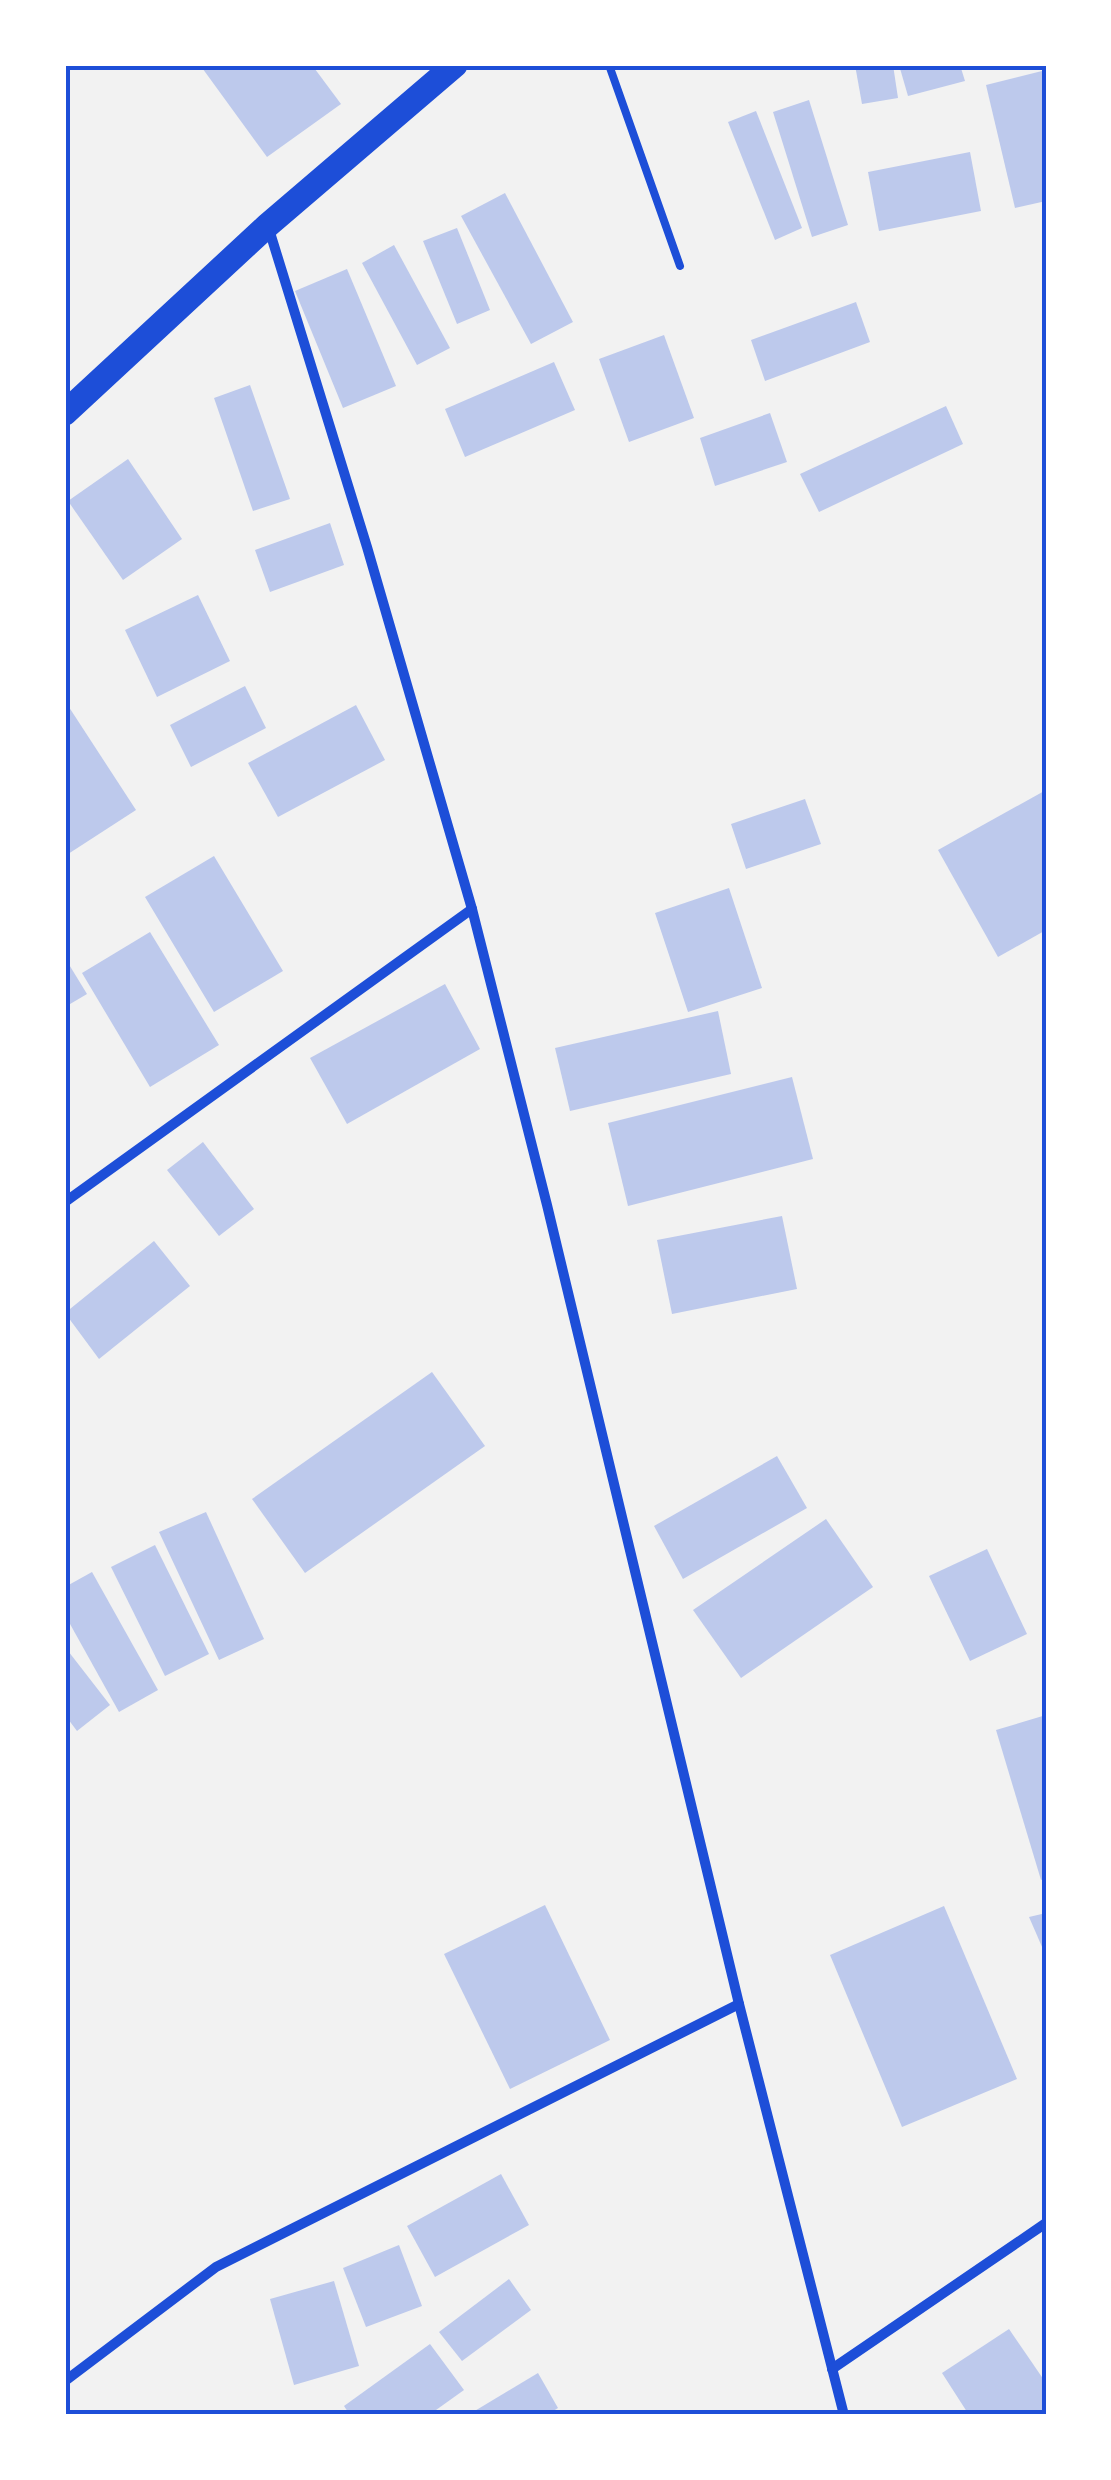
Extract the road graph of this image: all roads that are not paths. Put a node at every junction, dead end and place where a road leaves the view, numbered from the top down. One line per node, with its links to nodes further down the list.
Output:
1 (455, 65): 3 (main road)
2 (609, 65): 4 (lane)
3 (268, 225): 5 (main road); 6 (street)
4 (680, 266)
5 (65, 414)
6 (472, 909): 7 (street); 8 (street)
7 (65, 1202)
8 (739, 2004): 10 (street); 11 (street)
9 (1046, 2223): 10 (street)
10 (832, 2369): 12 (street)
11 (65, 2382)
12 (844, 2415)

